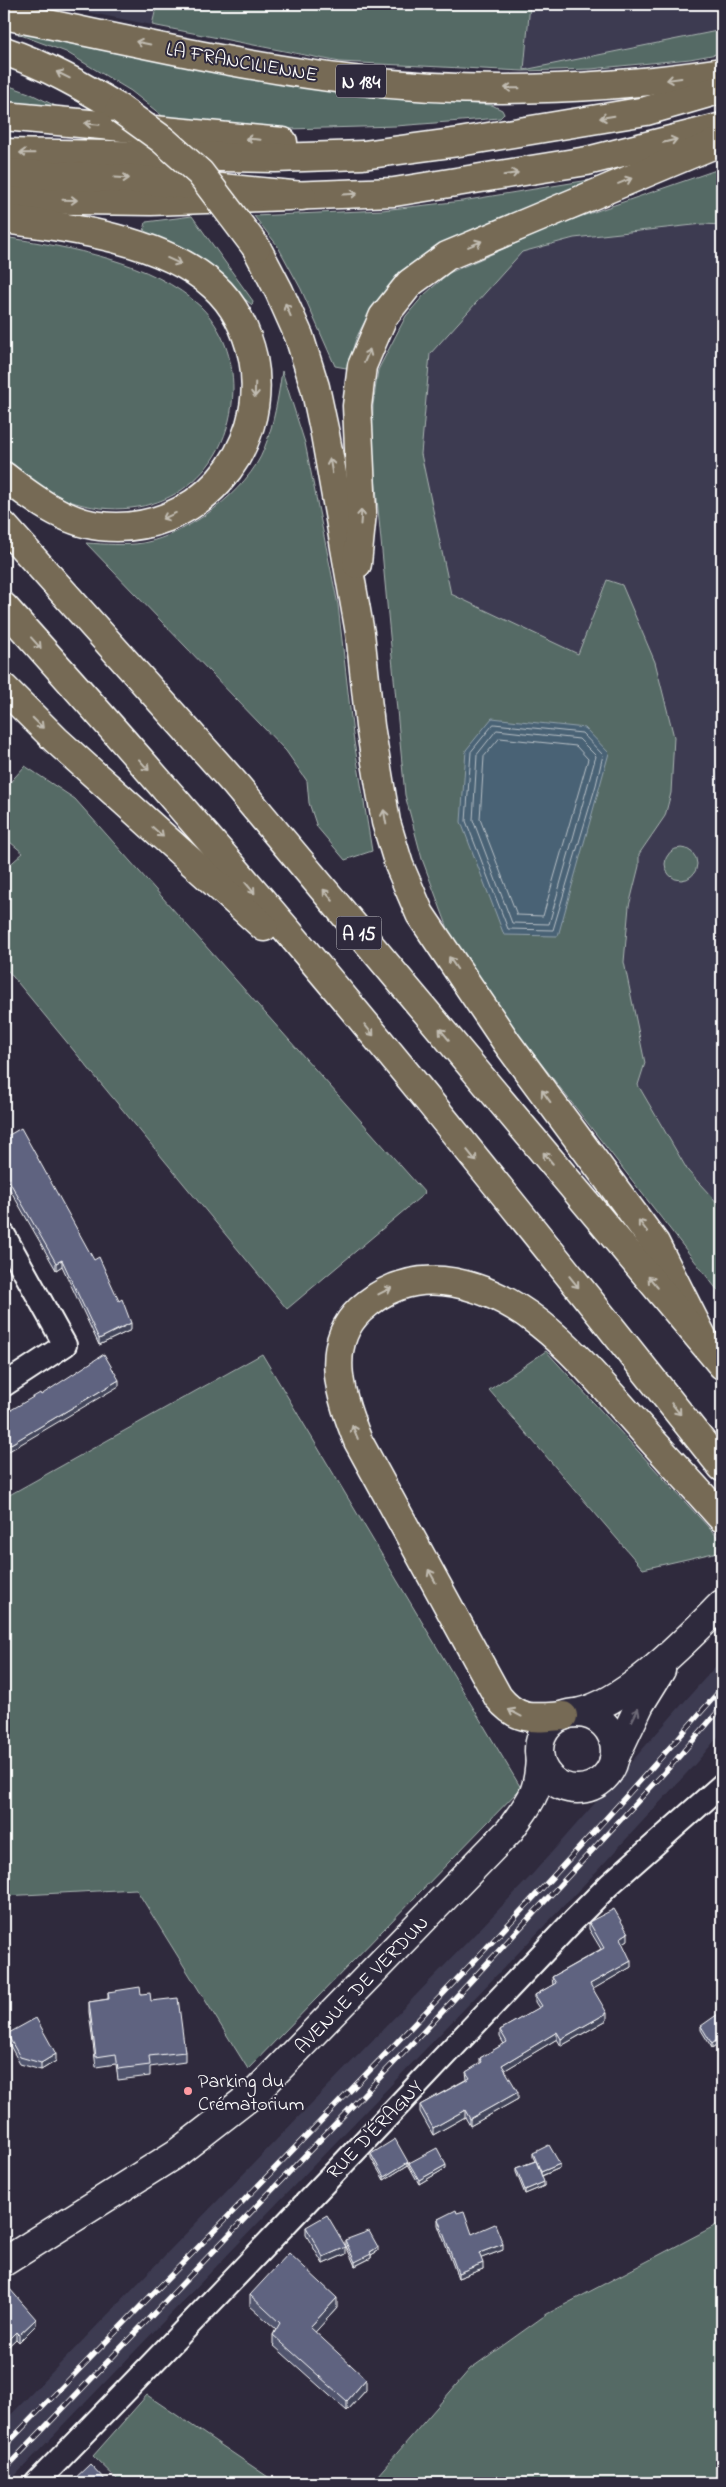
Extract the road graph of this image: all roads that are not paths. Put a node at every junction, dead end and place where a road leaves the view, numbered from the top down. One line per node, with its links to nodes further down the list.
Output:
1 (4, 15): 3 (highway, LA FRANCILIENNE / N 184, one-way to 1)
2 (4, 51): 16 (highway, one-way to 2, bridge)
3 (722, 72)
4 (722, 89): 8 (highway, one-way to 8)
5 (4, 116): 8 (highway, one-way to 5)
6 (722, 127): 11 (highway, one-way to 6)
7 (722, 141): 16 (highway, one-way to 7)
8 (459, 142): 9 (highway, one-way to 9)
9 (4, 153)
10 (4, 173): 11 (highway, one-way to 11)
11 (302, 196): 12 (highway, one-way to 11)
12 (4, 199)
13 (4, 219): 14 (highway, one-way to 14)
14 (4, 476)
15 (4, 526): 21 (highway, A 15, one-way to 15)
16 (353, 601): 21 (highway, one-way to 16)
17 (4, 607): 19 (highway, A 15, one-way to 19)
18 (4, 688): 19 (highway, one-way to 19)
19 (338, 993): 23 (highway, A 15, one-way to 23)
20 (4, 1235): 22 (street)
21 (715, 1356)
22 (4, 1385)
23 (722, 1467)
24 (722, 1518): 27 (highway, one-way to 24)
25 (722, 1604): 26 (main road)
26 (673, 1653): 27 (main road); 29 (main road, one-way to 26)
27 (570, 1715): 28 (main road); 29 (main road)
28 (540, 1758): 31 (main road); 32 (main road, AVENUE DE VERDUN)
29 (614, 1759): 31 (main road)
30 (722, 1785): 34 (street, RUE D'ÉRAGNY)
31 (584, 1788): 32 (main road, AVENUE DE VERDUN)
32 (510, 1830): 33 (main road, AVENUE DE VERDUN)
33 (4, 2262)
34 (36, 2483)

